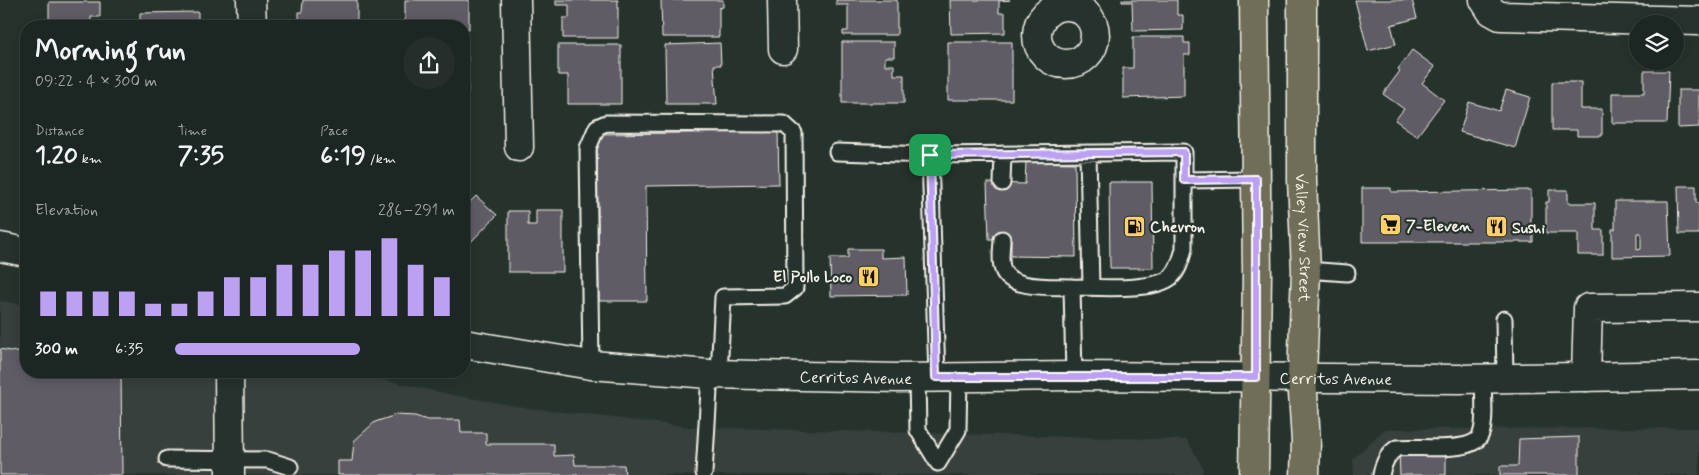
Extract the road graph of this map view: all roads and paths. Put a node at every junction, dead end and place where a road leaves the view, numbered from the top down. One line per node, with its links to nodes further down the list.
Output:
1 (251, 0): 7 (main road)
2 (516, 0): 10 (main road)
3 (782, 0): 9 (main road)
4 (1254, 0): 15 (main road)
5 (1302, 0): 21 (main road, Valley View Street)
6 (1484, 0): 8 (main road)
7 (252, 20)
8 (1699, 21)
9 (783, 49)
10 (520, 147)
11 (836, 152): 14 (lane)
12 (1088, 153): 13 (lane); 16 (lane); 24 (lane)
13 (1002, 154): 14 (lane); 17 (lane)
14 (930, 155): 32 (lane)
15 (1256, 179): 16 (lane); 33 (main road)
16 (1184, 180): 24 (lane)
17 (1002, 183)
18 (1002, 239): 23 (lane)
19 (0, 247): 20 (main road)
20 (20, 251)
21 (1306, 270): 22 (lane); 34 (main road, Valley View Street)
22 (1347, 273)
23 (1072, 286): 24 (lane); 31 (lane)
24 (1090, 286)
25 (1699, 307): 35 (main road)
26 (1504, 319): 37 (lane)
27 (470, 345): 28 (main road, Cerritos Avenue)
28 (591, 365): 29 (main road, Cerritos Avenue); 29 (lane)
29 (715, 374): 32 (main road, Cerritos Avenue); 42 (lane)
30 (1699, 375): 35 (main road, Cerritos Avenue)
31 (1074, 376): 32 (main road, Cerritos Avenue); 33 (main road, Cerritos Avenue)
32 (937, 377): 41 (lane); 41 (lane)
33 (1256, 377): 34 (main road, Cerritos Avenue); 43 (main road)
34 (1302, 377): 37 (main road, Cerritos Avenue); 44 (main road, Valley View Street)
35 (1586, 377): 37 (main road, Cerritos Avenue)
36 (229, 378): 39 (main road)
37 (1494, 378): 45 (lane)
38 (168, 460): 39 (lane)
39 (230, 467): 40 (lane)
40 (290, 468)
41 (938, 469)
42 (704, 474)
43 (1254, 475)
44 (1304, 475)
45 (1381, 475)

